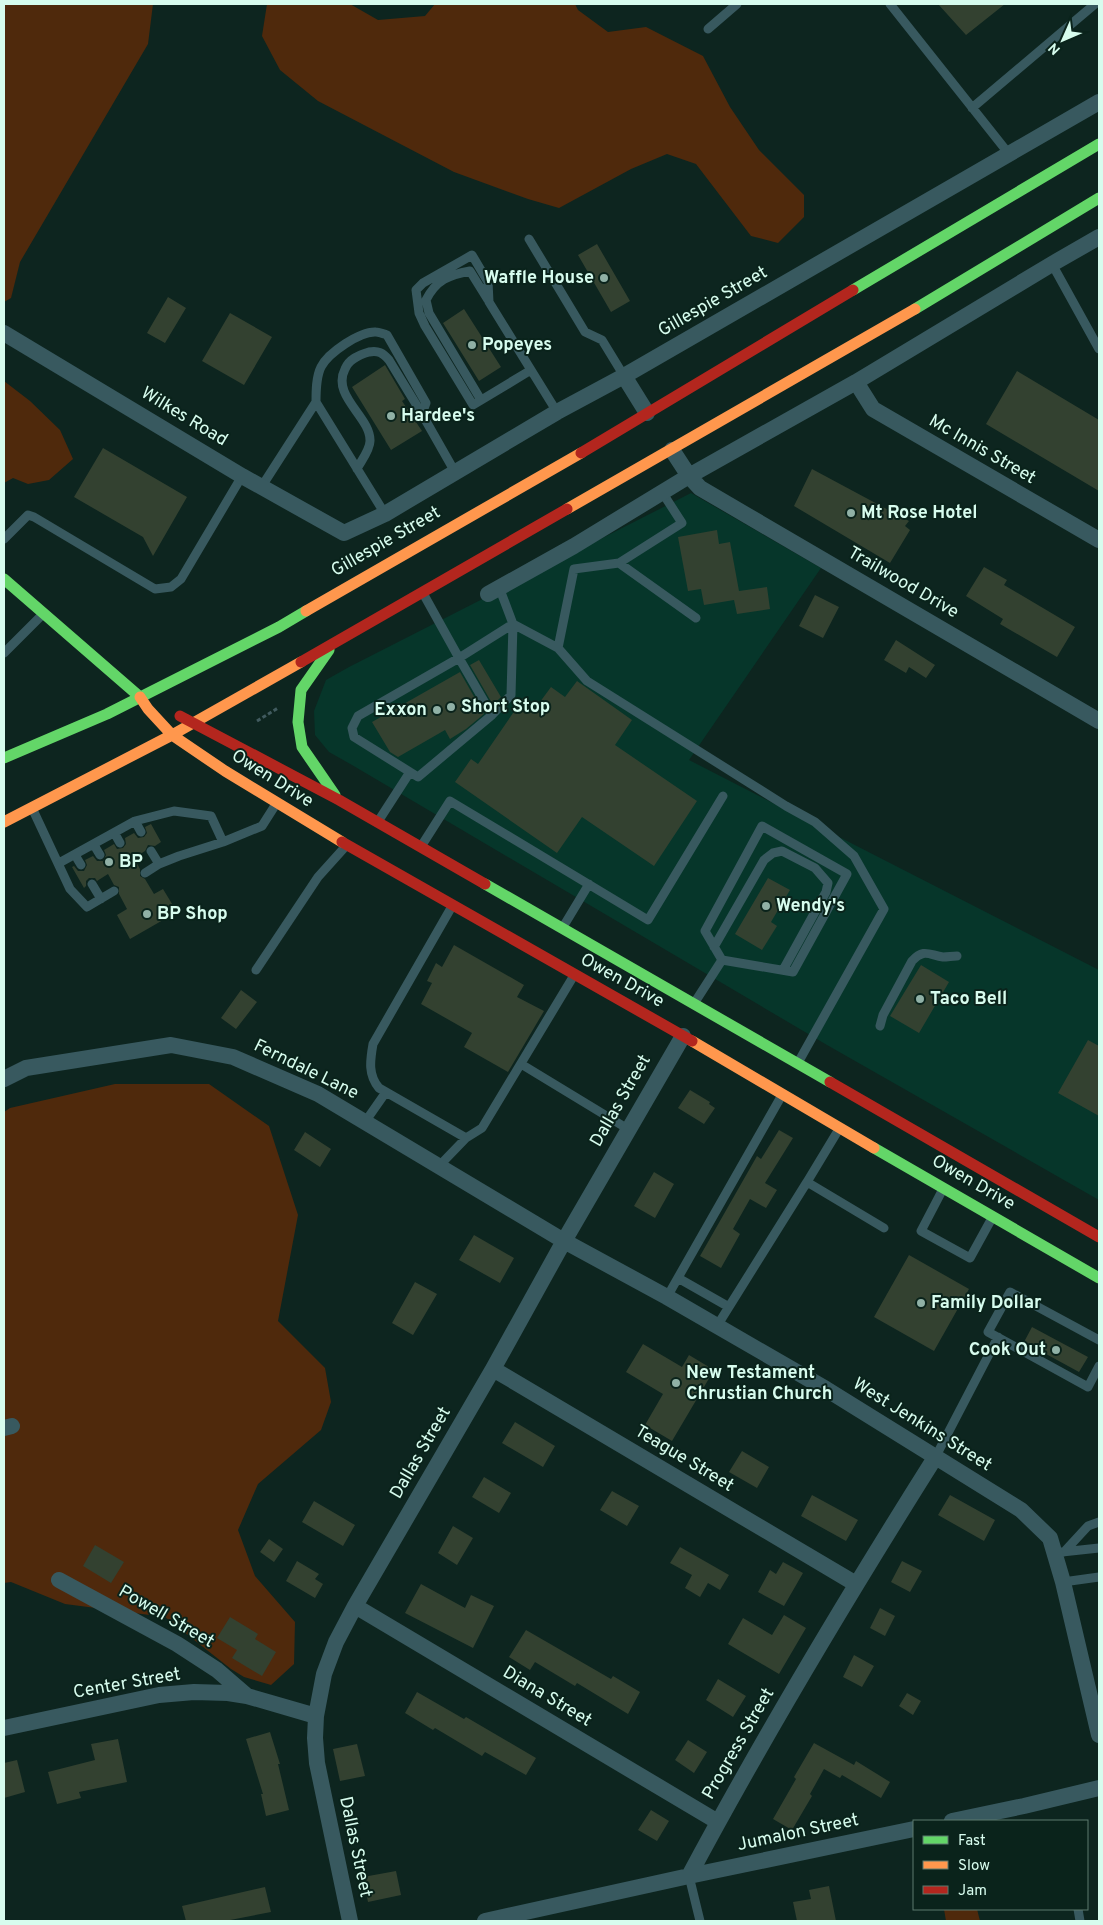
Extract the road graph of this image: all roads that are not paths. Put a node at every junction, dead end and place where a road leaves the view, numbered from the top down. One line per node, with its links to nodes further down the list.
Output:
1 (737, 4): 4 (lane)
2 (890, 4): 6 (lane)
3 (1095, 4): 6 (lane)
4 (708, 29)
5 (1099, 102): 8 (street, Gillespie Street)
6 (972, 108): 8 (lane)
7 (1099, 144): 22 (main road, Gillespie Street)
8 (1009, 154): 17 (street, Gillespie Street)
9 (1099, 198): 24 (main road)
10 (1099, 237): 12 (street)
11 (529, 239): 17 (lane)
12 (1052, 264): 15 (lane); 18 (street)
13 (489, 302): 16 (lane); 19 (lane); 19 (lane)
14 (4, 333): 27 (street, Wilkes Road)
15 (1099, 349)
16 (531, 370): 19 (lane); 21 (lane)
17 (624, 376): 21 (street, Gillespie Street); 22 (street)
18 (856, 382): 28 (street); 34 (street, Mc Innis Street)
19 (481, 400)
20 (316, 402): 23 (lane); 25 (lane); 29 (lane)
21 (557, 412): 26 (street, Gillespie Street)
22 (647, 412): 46 (main road, Gillespie Street)
23 (422, 414): 25 (lane); 26 (lane)
24 (672, 450): 28 (street, Trailwood Drive); 38 (main road)
25 (357, 469): 31 (lane)
26 (455, 472): 31 (street, Gillespie Street)
27 (242, 476): 29 (street, Wilkes Road); 33 (lane)
28 (689, 476): 30 (street); 48 (street, Trailwood Drive)
29 (262, 486): 32 (street, Wilkes Road)
30 (662, 492): 35 (lane); 37 (street)
31 (385, 514): 32 (street, Gillespie Street)
32 (344, 533)
33 (4, 539)
34 (1099, 540)
35 (619, 563): 40 (lane); 43 (lane)
36 (4, 579): 39 (main road, Owen Drive)
37 (494, 591): 41 (lane)
38 (422, 593): 42 (main road); 45 (lane)
39 (43, 614): 44 (lane); 46 (main road, Owen Drive)
40 (696, 618)
41 (513, 624): 43 (lane); 45 (lane); 47 (lane)
42 (335, 643): 49 (main road); 54 (main road)
43 (558, 648): 73 (lane)
44 (4, 653)
45 (458, 658): 47 (lane); 52 (lane)
46 (140, 697): 49 (main road, Owen Drive); 50 (main road, Owen Drive); 51 (main road, Gillespie Street)
47 (492, 715): 52 (lane)
48 (1099, 721)
49 (194, 722): 50 (main road); 54 (main road, Owen Drive)
50 (172, 735): 55 (main road, Owen Drive); 56 (main road)
51 (4, 758)
52 (410, 772): 59 (lane)
53 (723, 796): 77 (lane)
54 (339, 800): 59 (main road, Owen Drive)
55 (277, 803): 62 (lane); 65 (main road, Owen Drive)
56 (32, 807): 57 (main road); 70 (lane)
57 (4, 822)
58 (135, 822): 60 (lane); 61 (lane); 62 (lane)
59 (377, 822): 66 (main road, Owen Drive)
60 (141, 832)
61 (115, 834): 63 (lane); 64 (lane)
62 (223, 842): 71 (lane)
63 (120, 844)
64 (94, 845): 68 (lane); 69 (lane)
65 (346, 845): 80 (main road, Owen Drive); 85 (lane)
66 (420, 847): 77 (lane); 81 (main road, Owen Drive)
67 (152, 851): 71 (lane)
68 (75, 855): 70 (lane); 72 (lane)
69 (100, 855)
70 (58, 863): 79 (lane)
71 (159, 864): 74 (lane)
72 (81, 865)
73 (861, 867): 75 (lane); 91 (lane)
74 (145, 873)
75 (846, 874): 82 (lane); 86 (lane)
76 (92, 884): 79 (lane)
77 (589, 884): 81 (lane)
78 (114, 891): 79 (lane)
79 (101, 899)
80 (453, 905): 87 (main road, Owen Drive); 94 (lane)
81 (562, 928): 88 (main road, Owen Drive)
82 (714, 947): 84 (lane); 86 (lane)
83 (956, 956): 89 (lane)
84 (722, 960): 86 (lane); 88 (lane)
85 (256, 970)
86 (782, 970)
87 (575, 975): 90 (main road, Owen Drive); 92 (lane)
88 (694, 1003): 91 (main road, Owen Drive)
89 (880, 1026)
90 (687, 1031): 95 (main road, Owen Drive); 98 (street, Dallas Street)
91 (798, 1063): 100 (main road, Owen Drive)
92 (521, 1064): 98 (lane); 99 (lane)
93 (4, 1079): 96 (street, Ferndale Lane)
94 (386, 1092): 96 (lane); 99 (lane)
95 (783, 1093): 97 (main road, Owen Drive); 111 (lane)
96 (365, 1122): 102 (street, Ferndale Lane)
97 (840, 1128): 103 (lane); 104 (main road, Owen Drive)
98 (628, 1130): 110 (street, Dallas Street)
99 (466, 1138): 102 (lane)
100 (926, 1138): 101 (main road); 109 (main road, Owen Drive)
101 (914, 1144)
102 (439, 1166): 110 (street, Ferndale Lane)
103 (807, 1182): 108 (lane); 114 (lane)
104 (944, 1188): 105 (main road, Owen Drive); 105 (lane)
105 (994, 1216): 106 (main road, Owen Drive)
106 (1009, 1224): 107 (main road); 112 (main road, Owen Drive)
107 (1030, 1224)
108 (884, 1228)
109 (1095, 1231)
110 (564, 1240): 113 (street, West Jenkins Street); 119 (street, Dallas Street)
111 (678, 1278): 113 (lane); 114 (lane)
112 (1099, 1278)
113 (667, 1297): 115 (street, West Jenkins Street)
114 (729, 1307): 115 (lane)
115 (717, 1326): 120 (street, West Jenkins Street)
116 (998, 1337): 117 (lane); 118 (lane); 120 (lane)
117 (1099, 1340)
118 (1099, 1366)
119 (492, 1369): 127 (street, Teague Street); 128 (street, Dallas Street)
120 (936, 1456): 123 (street, West Jenkins Street); 127 (street, Progress Street)
121 (1099, 1522): 123 (lane)
122 (1099, 1548): 123 (lane)
123 (1059, 1553): 126 (street, West Jenkins Street)
124 (1099, 1577): 126 (lane)
125 (59, 1580): 129 (street, Powell Street)
126 (1063, 1582): 132 (street, West Jenkins Street)
127 (856, 1584): 135 (street, Progress Street)
128 (355, 1606): 130 (street, Dallas Street); 135 (street, Diana Street)
129 (247, 1696): 130 (street, Center Street); 131 (street, Center Street)
130 (316, 1716): 138 (street, Dallas Street)
131 (4, 1728)
132 (1099, 1735)
133 (1099, 1788): 134 (street)
134 (957, 1820)
135 (718, 1822): 137 (street, Progress Street)
136 (913, 1829): 137 (street, Jumalon Street)
137 (689, 1876): 139 (street); 140 (lane)
138 (350, 1921)
139 (485, 1921)
140 (700, 1921)

